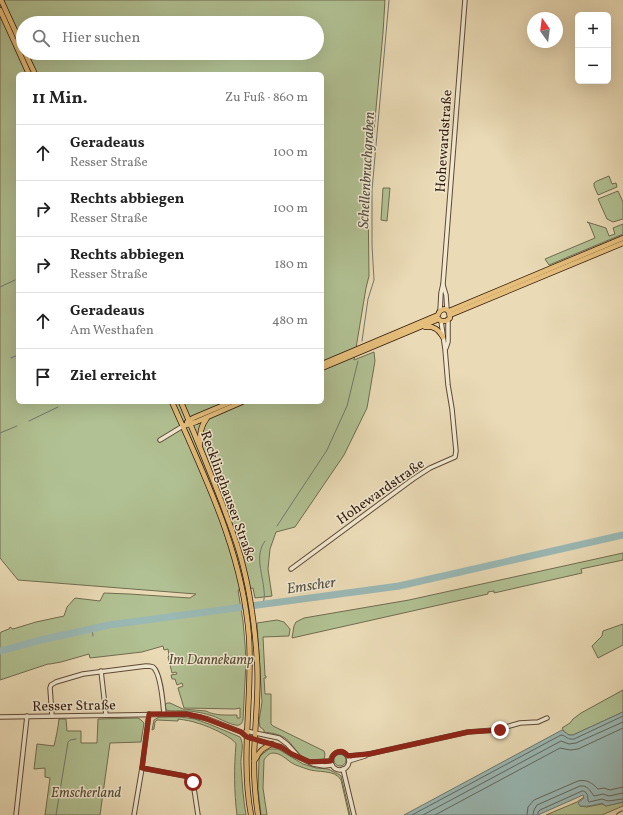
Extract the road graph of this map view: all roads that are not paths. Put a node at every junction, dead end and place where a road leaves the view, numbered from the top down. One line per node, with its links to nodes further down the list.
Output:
1 (1, 0): 4 (main road)
2 (465, 0): 13 (street, Hohewardstraße)
3 (0, 10): 5 (main road)
4 (16, 33)
5 (16, 45)
6 (23, 60): 8 (main road)
7 (28, 60): 9 (main road)
8 (28, 72)
9 (34, 72)
10 (623, 238): 12 (main road)
11 (623, 243): 12 (main road)
12 (549, 271): 14 (main road)
13 (443, 284): 14 (street, Hohewardstraße); 15 (street, Hohewardstraße)
14 (449, 312): 15 (main road); 16 (main road)
15 (439, 317): 16 (main road); 17 (main road); 18 (street, Hohewardstraße); 20 (main road)
16 (448, 320): 19 (street, Hohewardstraße)
17 (419, 328): 18 (main road); 21 (main road)
18 (443, 337): 19 (street, Hohewardstraße)
19 (445, 349): 31 (street, Hohewardstraße)
20 (324, 363)
21 (324, 367)
22 (173, 404): 28 (main road, Recklinghauser Straße)
23 (182, 404): 27 (main road, Recklinghauser Straße)
24 (226, 404): 27 (main road)
25 (237, 404): 26 (main road)
26 (208, 417): 27 (main road); 30 (main road)
27 (189, 422): 28 (main road); 30 (main road, Recklinghauser Straße)
28 (183, 426): 29 (street); 41 (main road, Recklinghauser Straße)
29 (160, 440)
30 (200, 447): 40 (main road, Recklinghauser Straße)
31 (291, 569)
32 (101, 672): 34 (street); 35 (street); 37 (street)
33 (149, 714): 34 (street, Resser Straße); 35 (street, Resser Straße); 50 (street)
34 (164, 714): 41 (street, Resser Straße)
35 (106, 715): 37 (street, Resser Straße)
36 (27, 716): 37 (street, Resser Straße); 38 (street, Resser Straße); 53 (street)
37 (52, 716)
38 (0, 717)
39 (547, 718): 45 (street)
40 (255, 733): 41 (street); 42 (main road, Recklinghauser Straße); 44 (street)
41 (247, 734): 42 (street); 56 (main road, Recklinghauser Straße)
42 (254, 739): 43 (street); 46 (main road, Recklinghauser Straße)
43 (272, 744): 44 (street); 46 (main road)
44 (297, 755): 48 (street)
45 (349, 758): 47 (street); 51 (street)
46 (254, 761): 57 (main road, Recklinghauser Straße)
47 (331, 761): 48 (street); 49 (street)
48 (310, 762): 49 (street)
49 (332, 765): 51 (street)
50 (142, 768): 54 (street); 55 (street)
51 (343, 769): 58 (street)
52 (623, 813): 59 (street)
53 (16, 815)
54 (134, 815)
55 (198, 815)
56 (251, 815)
57 (258, 815)
58 (354, 815)
59 (619, 815)

